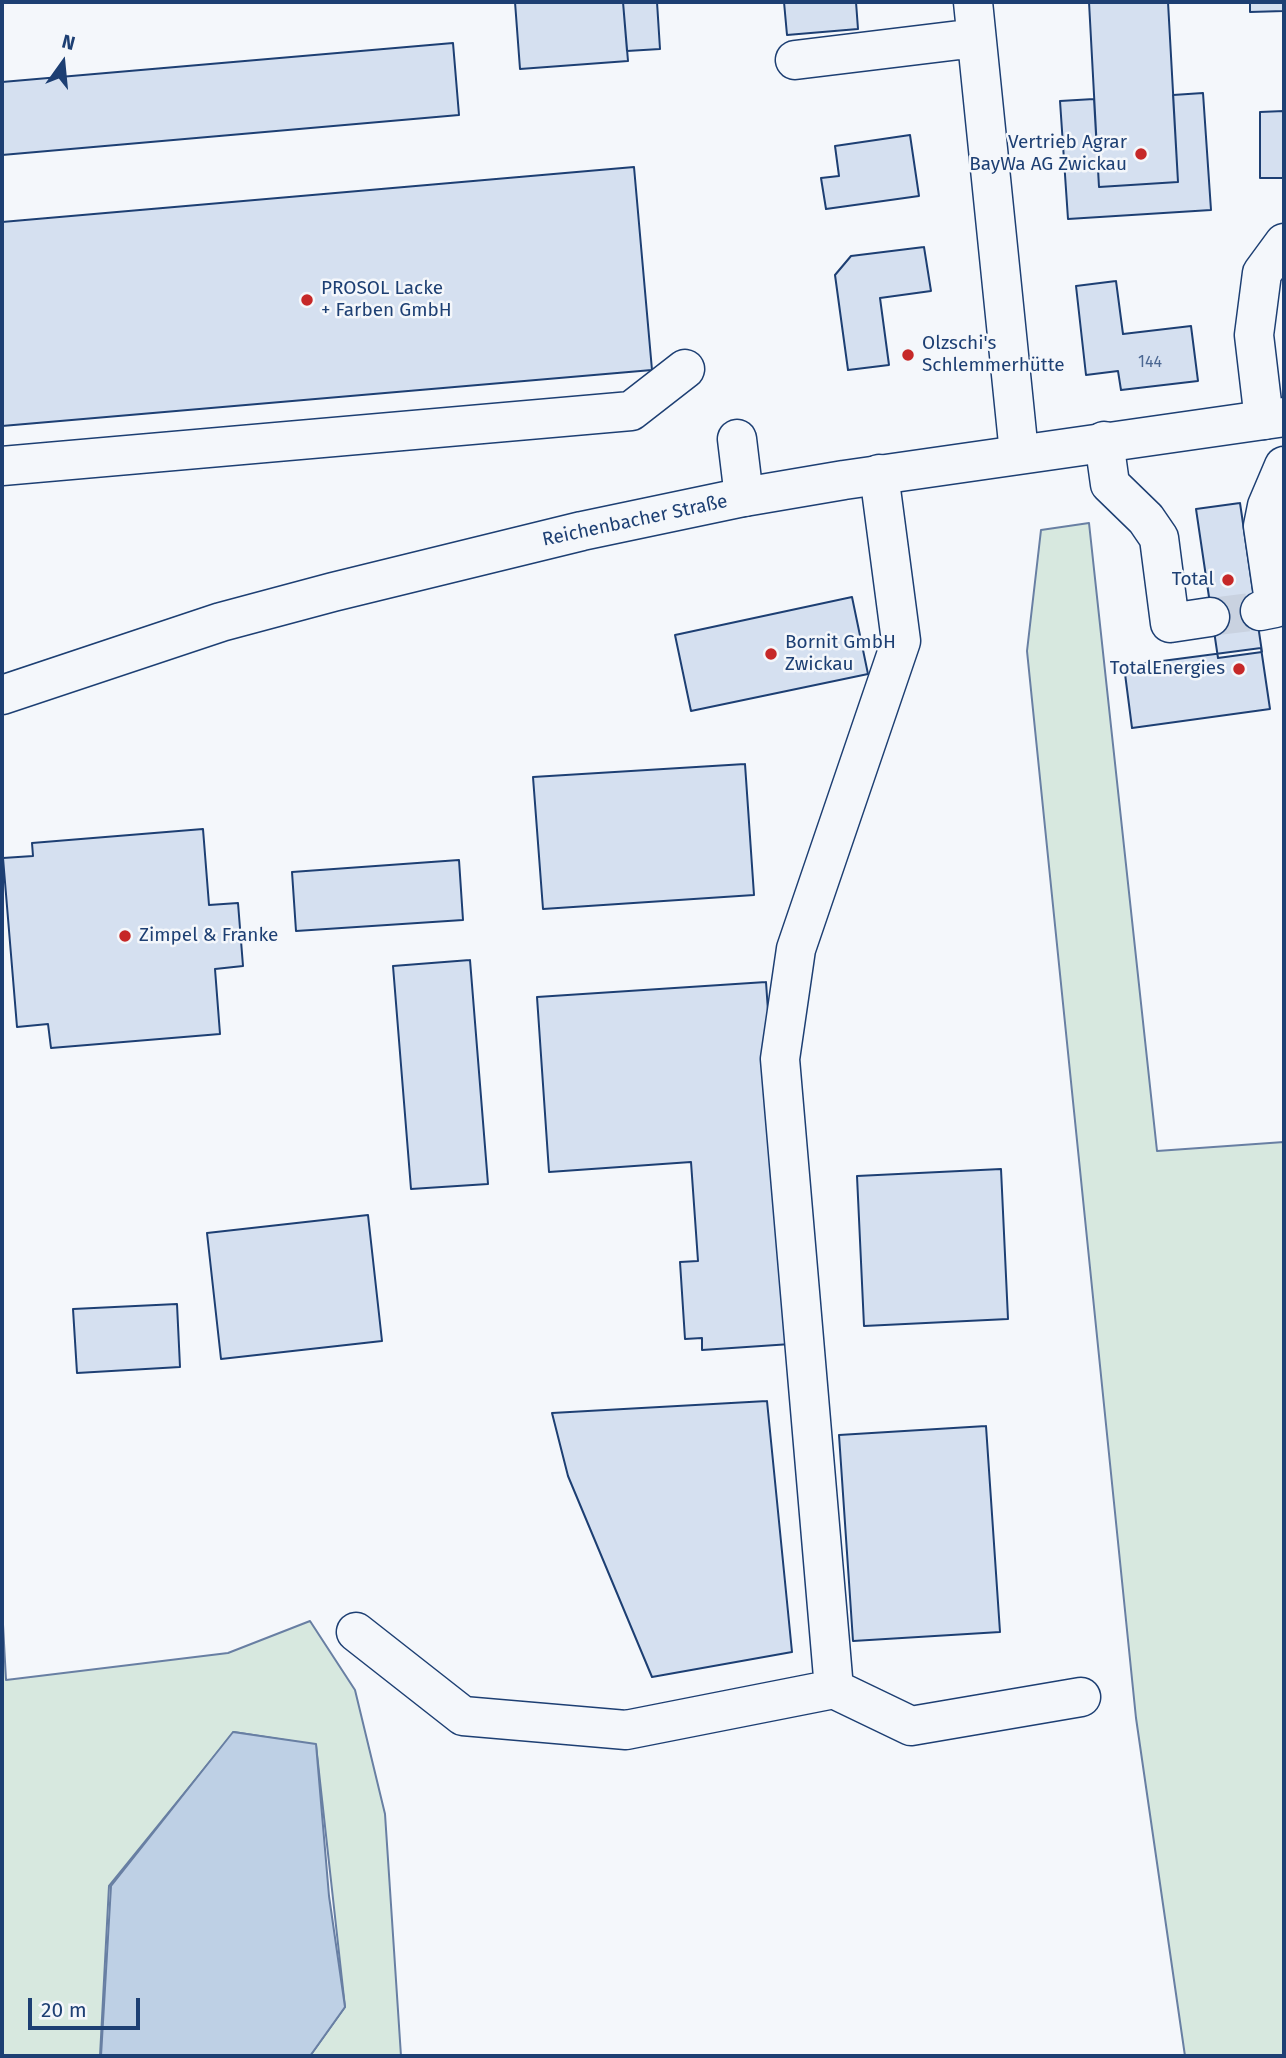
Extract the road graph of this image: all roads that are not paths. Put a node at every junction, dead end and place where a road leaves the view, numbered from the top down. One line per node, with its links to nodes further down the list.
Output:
1 (975, 20): 2 (main road); 8 (main road)
2 (795, 60)
3 (1284, 243): 5 (main road)
4 (685, 369): 9 (main road)
5 (1274, 418): 7 (main road, Reichenbacher Straße)
6 (737, 439): 12 (main road)
7 (1104, 441): 8 (main road, Reichenbacher Straße); 14 (main road)
8 (1019, 453): 11 (main road, Reichenbacher Straße)
9 (2, 466)
10 (1284, 466): 13 (main road)
11 (879, 474): 12 (main road, Reichenbacher Straße); 17 (main road)
12 (744, 497): 15 (main road, Reichenbacher Straße)
13 (1259, 611)
14 (1210, 617)
15 (2, 695)
16 (356, 1632): 17 (main road)
17 (834, 1689): 18 (main road)
18 (1081, 1697)

